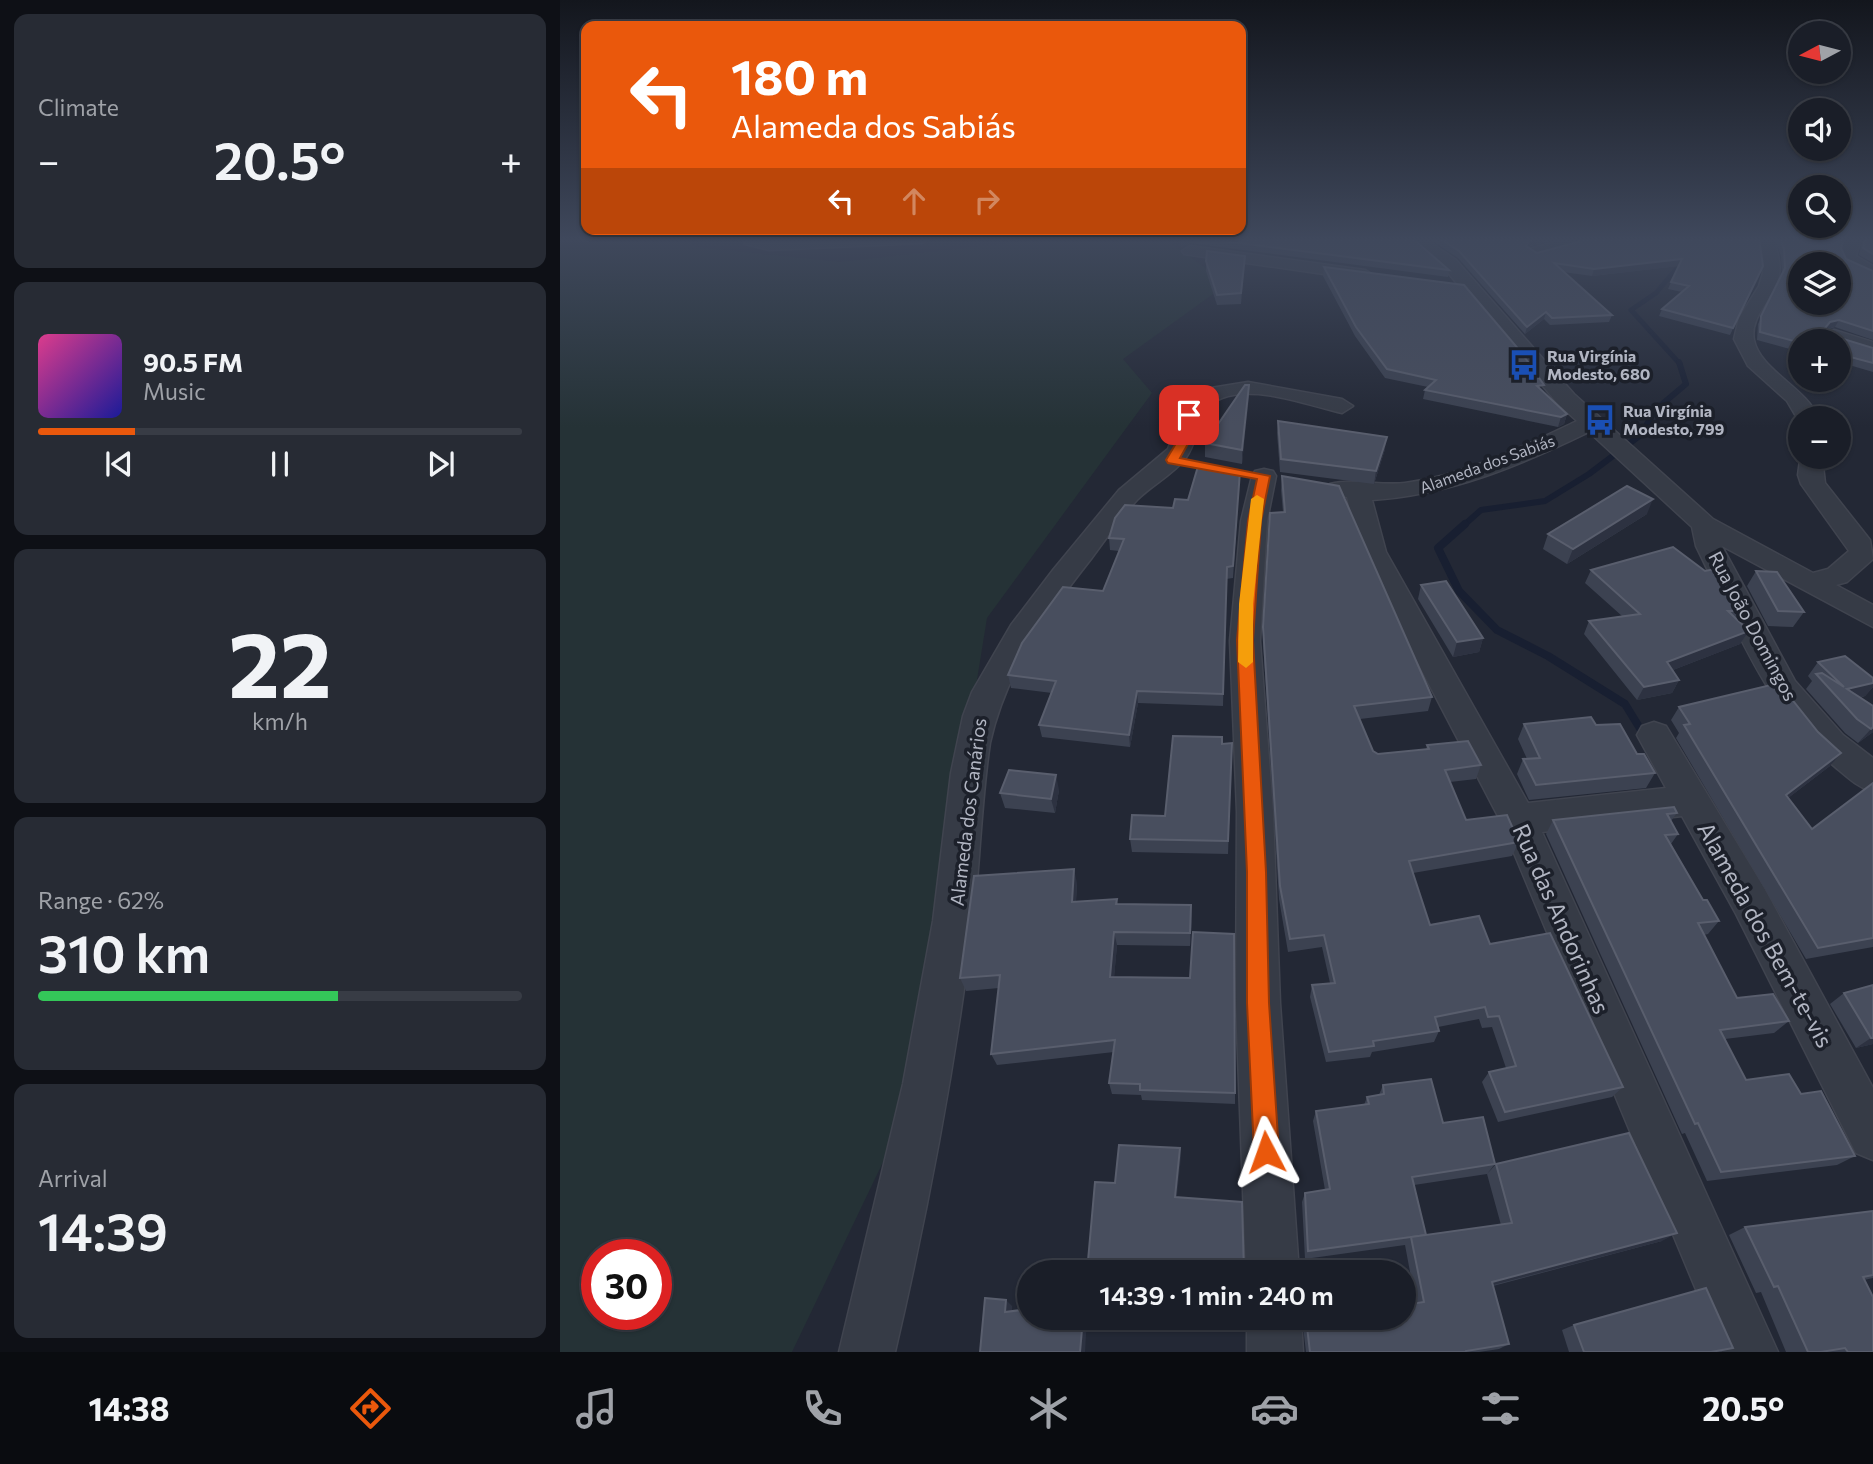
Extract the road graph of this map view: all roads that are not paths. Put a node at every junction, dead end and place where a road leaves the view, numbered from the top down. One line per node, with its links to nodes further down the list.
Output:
1 (1483, 301): 7 (street)
2 (1761, 301): 6 (street)
3 (1851, 341): 4 (street)
4 (1873, 348)
5 (1342, 406): 22 (street, Alameda dos Canários)
6 (1800, 406)
7 (1592, 422): 11 (street, Alameda dos Sabiás); 12 (street)
8 (1810, 469): 13 (street)
9 (1265, 477): 20 (street)
10 (1319, 486): 11 (street, Alameda dos Sabiás)
11 (1359, 494): 18 (street, Rua das Andorinhas)
12 (1704, 525): 13 (street); 16 (street, Rua João Domingos)
13 (1811, 582): 14 (street)
14 (1873, 617)
15 (1654, 735): 17 (street, Alameda dos Bem-te-vis)
16 (1873, 778)
17 (1690, 800): 18 (street); 19 (street, Alameda dos Bem-te-vis)
18 (1518, 820): 24 (street, Rua das Andorinhas)
19 (1873, 1136)
20 (1272, 1260)
21 (1274, 1330): 23 (street)
22 (867, 1352)
23 (1275, 1352)
24 (1750, 1352)

